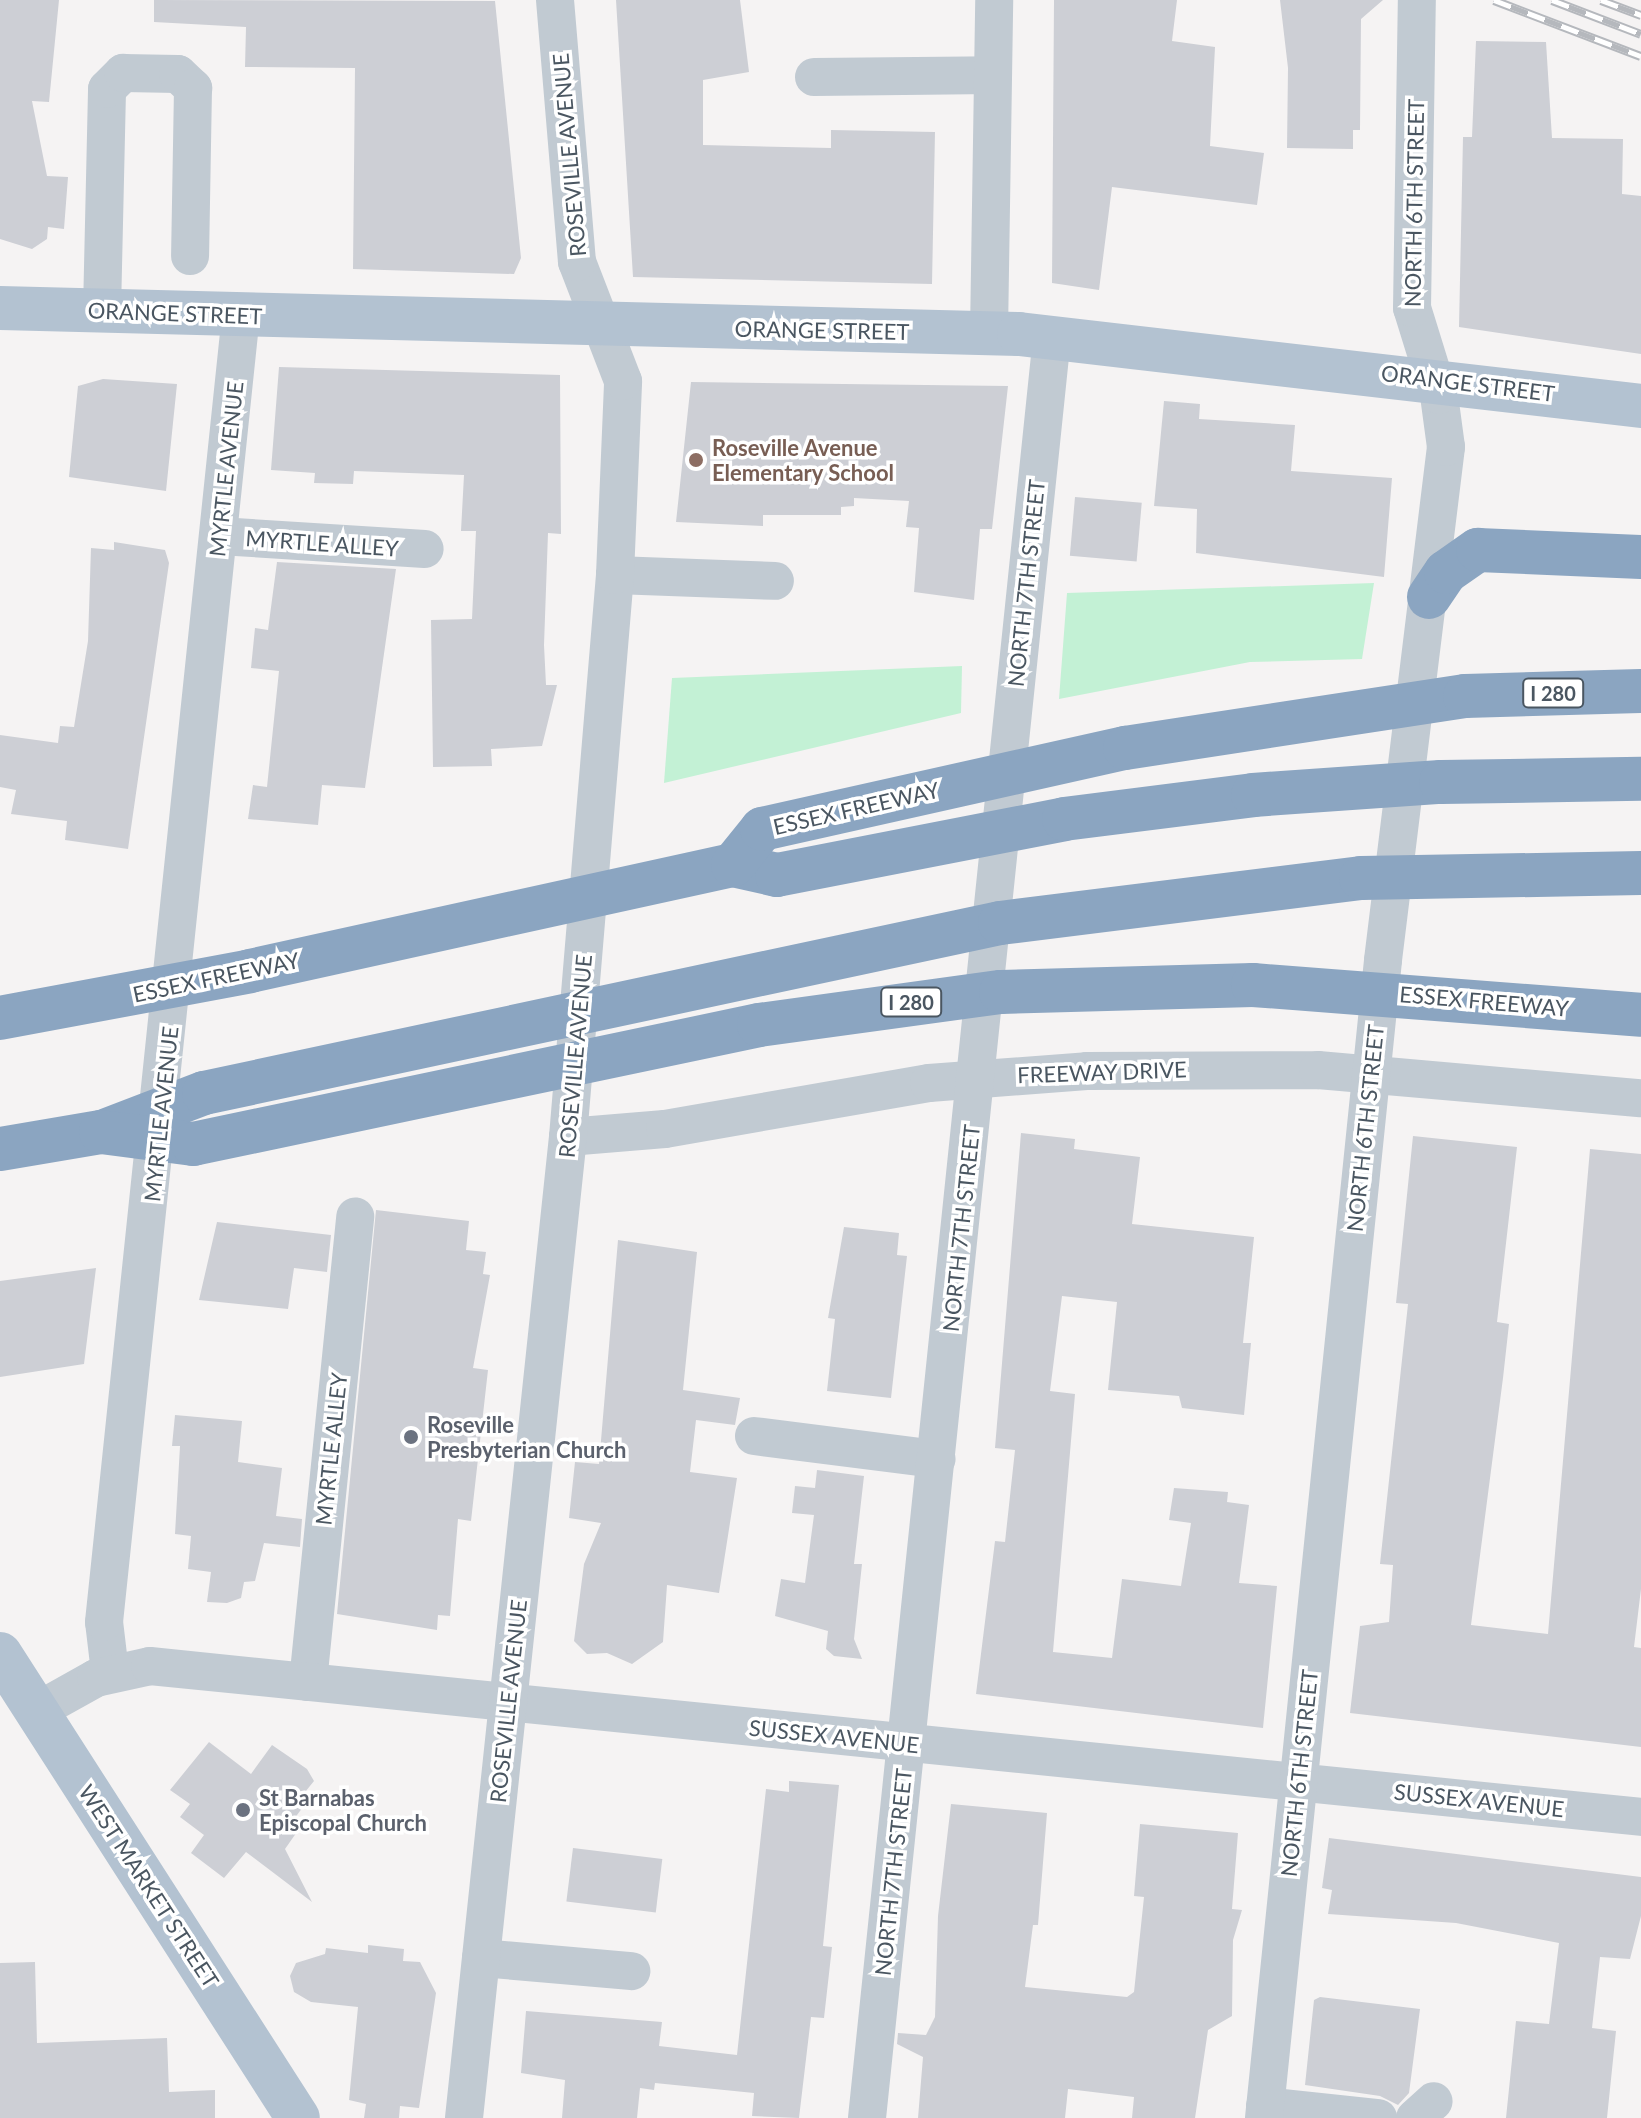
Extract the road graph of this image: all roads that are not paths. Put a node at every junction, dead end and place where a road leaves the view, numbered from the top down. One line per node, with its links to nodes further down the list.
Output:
1 (555, 0): 10 (street, ROSEVILLE AVENUE)
2 (994, 0): 4 (street)
3 (1417, 0): 13 (street, NORTH 6TH STREET)
4 (993, 75): 5 (street); 11 (street)
5 (814, 77)
6 (190, 256): 8 (street)
7 (0, 308): 8 (main road, ORANGE STREET)
8 (102, 311): 9 (main road, ORANGE STREET)
9 (241, 315): 10 (main road, ORANGE STREET); 15 (street, MYRTLE AVENUE)
10 (600, 325): 11 (main road, ORANGE STREET); 18 (street, ROSEVILLE AVENUE)
11 (989, 333): 12 (main road, ORANGE STREET)
12 (1052, 337): 13 (main road, ORANGE STREET); 28 (street, NORTH 7TH STREET)
13 (1433, 378): 14 (main road, ORANGE STREET); 20 (street, NORTH 6TH STREET)
14 (1641, 406)
15 (219, 536): 16 (street, MYRTLE ALLEY); 37 (street, MYRTLE AVENUE)
16 (425, 549)
17 (1641, 557): 20 (highway)
18 (615, 575): 19 (street); 30 (street, ROSEVILLE AVENUE)
19 (775, 581)
20 (1428, 606): 27 (street, NORTH 6TH STREET)
21 (1641, 691): 23 (highway, ESSEX FREEWAY / I 280)
22 (1641, 779): 23 (highway)
23 (733, 865): 26 (highway, ESSEX FREEWAY)
24 (1641, 873): 31 (highway)
25 (1641, 1015): 31 (highway, ESSEX FREEWAY / I 280)
26 (0, 1018)
27 (1373, 1058): 28 (street, FREEWAY DRIVE); 29 (street, FREEWAY DRIVE); 42 (street, NORTH 6TH STREET)
28 (977, 1078): 30 (street, FREEWAY DRIVE); 35 (street, NORTH 7TH STREET)
29 (1641, 1098)
30 (568, 1126): 39 (street, ROSEVILLE AVENUE)
31 (101, 1132): 32 (highway, ESSEX FREEWAY / I 280)
32 (0, 1149)
33 (355, 1216): 38 (street, MYRTLE ALLEY)
34 (754, 1436): 35 (street)
35 (937, 1459): 41 (street, NORTH 7TH STREET)
36 (0, 1654): 40 (main road, WEST MARKET STREET)
37 (110, 1672): 38 (street, SUSSEX AVENUE); 40 (street, SUSSEX AVENUE)
38 (308, 1682): 39 (street, SUSSEX AVENUE)
39 (506, 1704): 41 (street, SUSSEX AVENUE); 44 (street, ROSEVILLE AVENUE)
40 (37, 1711): 47 (main road, WEST MARKET STREET)
41 (907, 1743): 42 (street, SUSSEX AVENUE); 49 (street, NORTH 7TH STREET)
42 (1298, 1782): 43 (street, SUSSEX AVENUE); 46 (street, NORTH 6TH STREET)
43 (1641, 1817)
44 (481, 1958): 45 (street); 48 (street, ROSEVILLE AVENUE)
45 (631, 1971)
46 (1264, 2112): 50 (street)
47 (298, 2118)
48 (464, 2118)
49 (867, 2118)
50 (1378, 2118)

